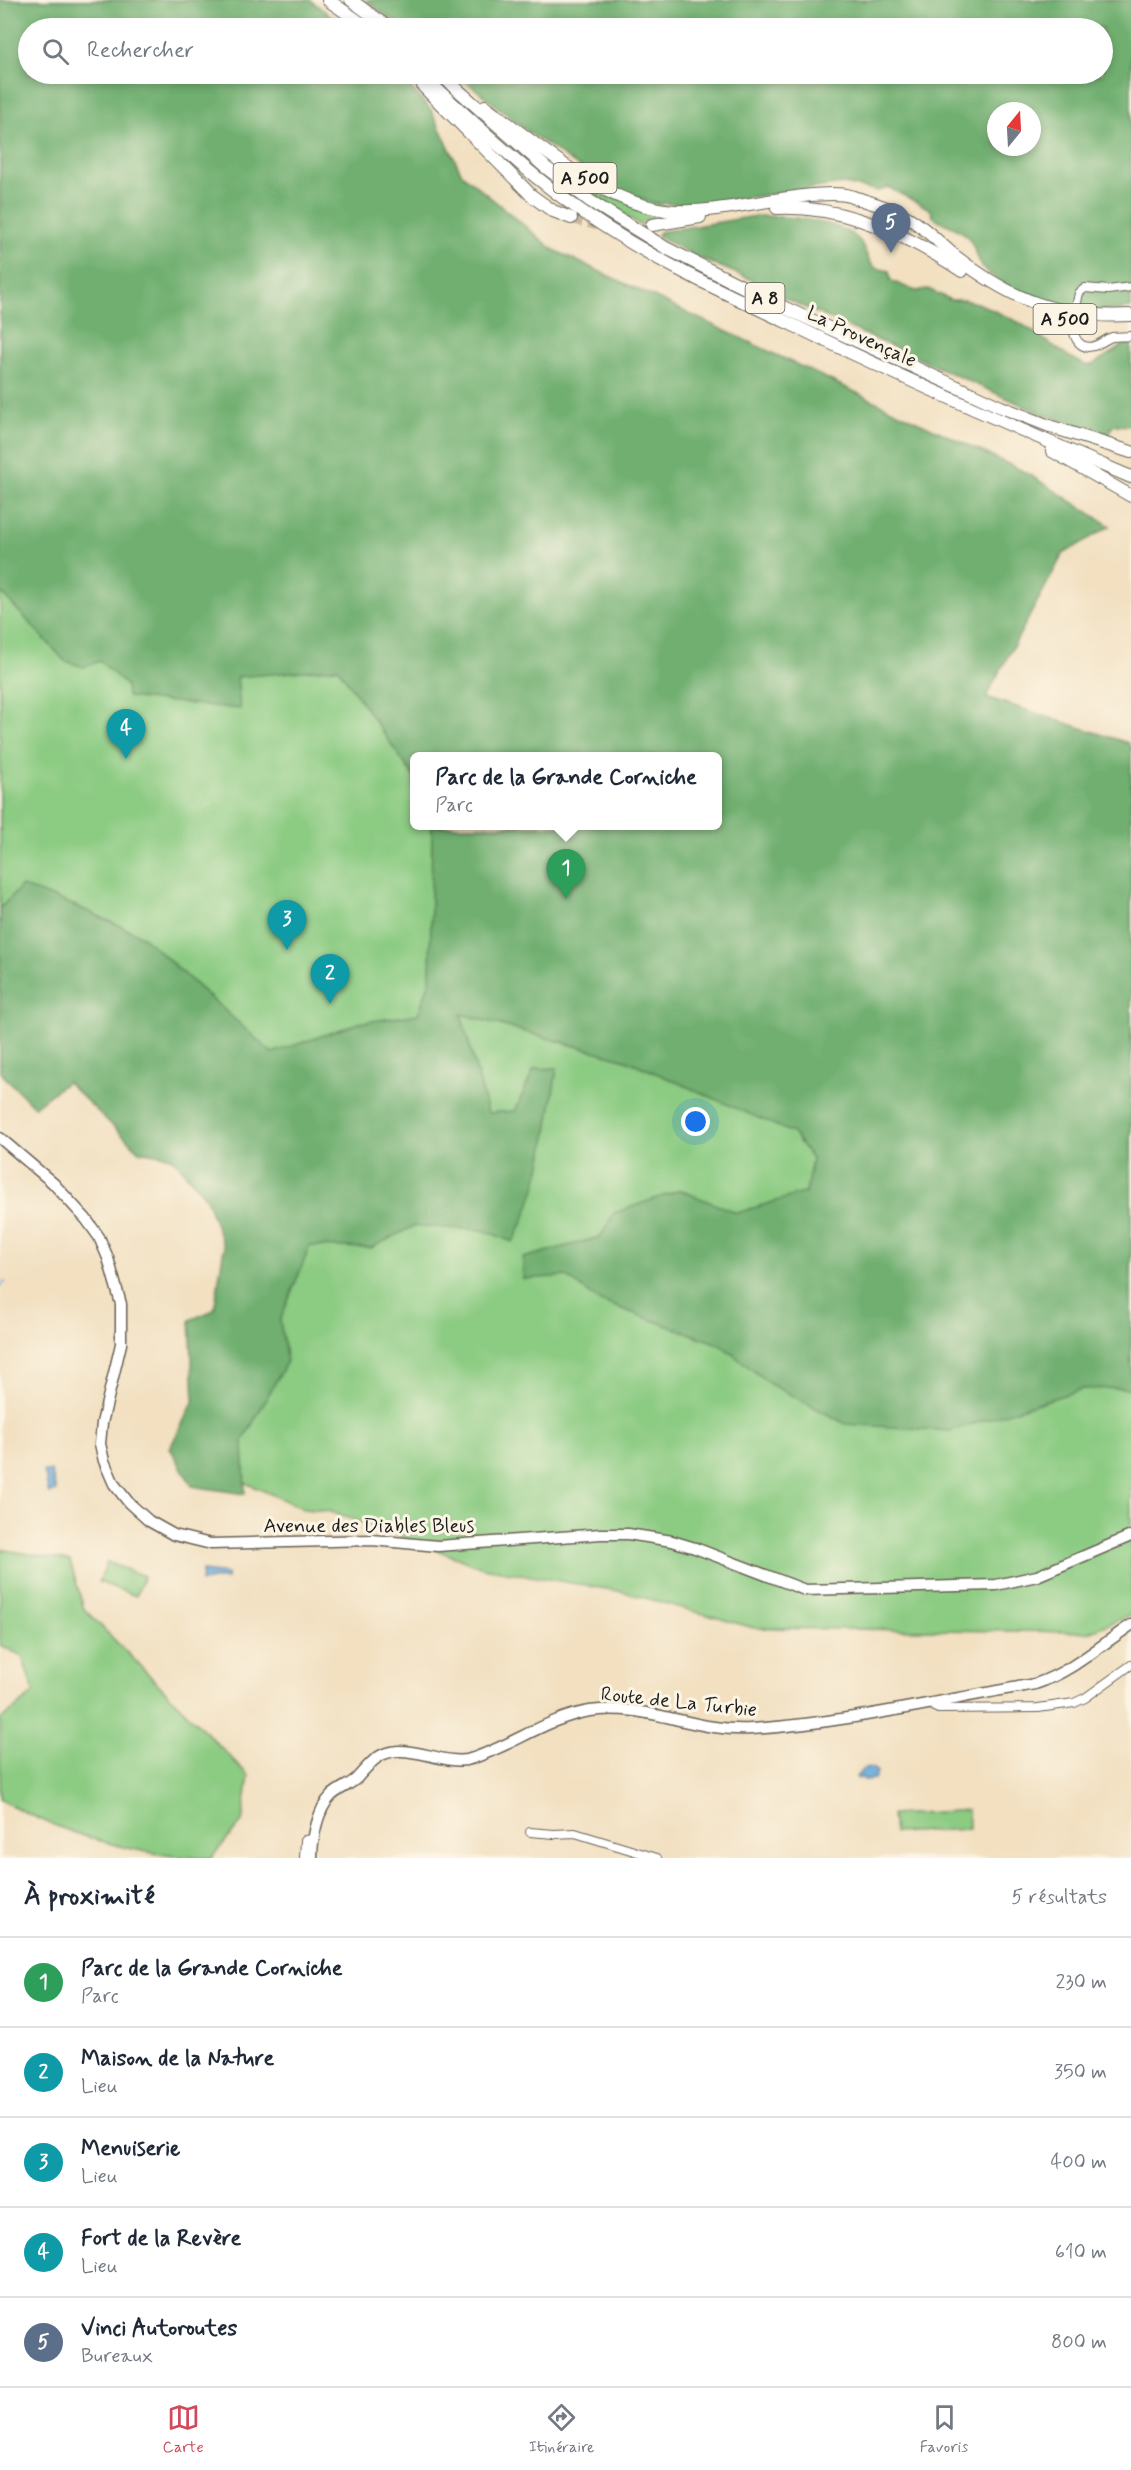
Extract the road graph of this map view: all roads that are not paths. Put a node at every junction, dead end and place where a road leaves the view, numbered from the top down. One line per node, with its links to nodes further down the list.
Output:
1 (328, 0): 3 (highway)
2 (351, 0): 4 (highway)
3 (354, 18)
4 (375, 18)
5 (422, 84): 9 (highway, A 500)
6 (431, 84): 17 (highway, La Provençale / A 8)
7 (451, 84): 18 (highway, La Provençale / A 8)
8 (454, 84): 13 (highway, A 500)
9 (571, 218)
10 (652, 225): 14 (highway, A 500)
11 (1131, 288): 12 (street)
12 (1076, 307)
13 (1131, 315)
14 (1131, 322)
15 (1074, 327): 16 (street)
16 (1131, 336)
17 (1009, 426): 19 (highway, La Provençale / A 8); 20 (highway)
18 (1131, 453)
19 (1131, 477)
20 (1131, 496)
21 (0, 1138): 22 (main road, Avenue des Diables Bleus)
22 (1131, 1536)
23 (1131, 1625): 25 (main road, Route de La Turbie)
24 (1131, 1665): 25 (street)
25 (932, 1701): 27 (main road, Route de La Turbie)
26 (530, 1832): 30 (street)
27 (314, 1839): 28 (street); 29 (main road, Route de La Turbie)
28 (304, 1858)
29 (312, 1858)
30 (657, 1858)

